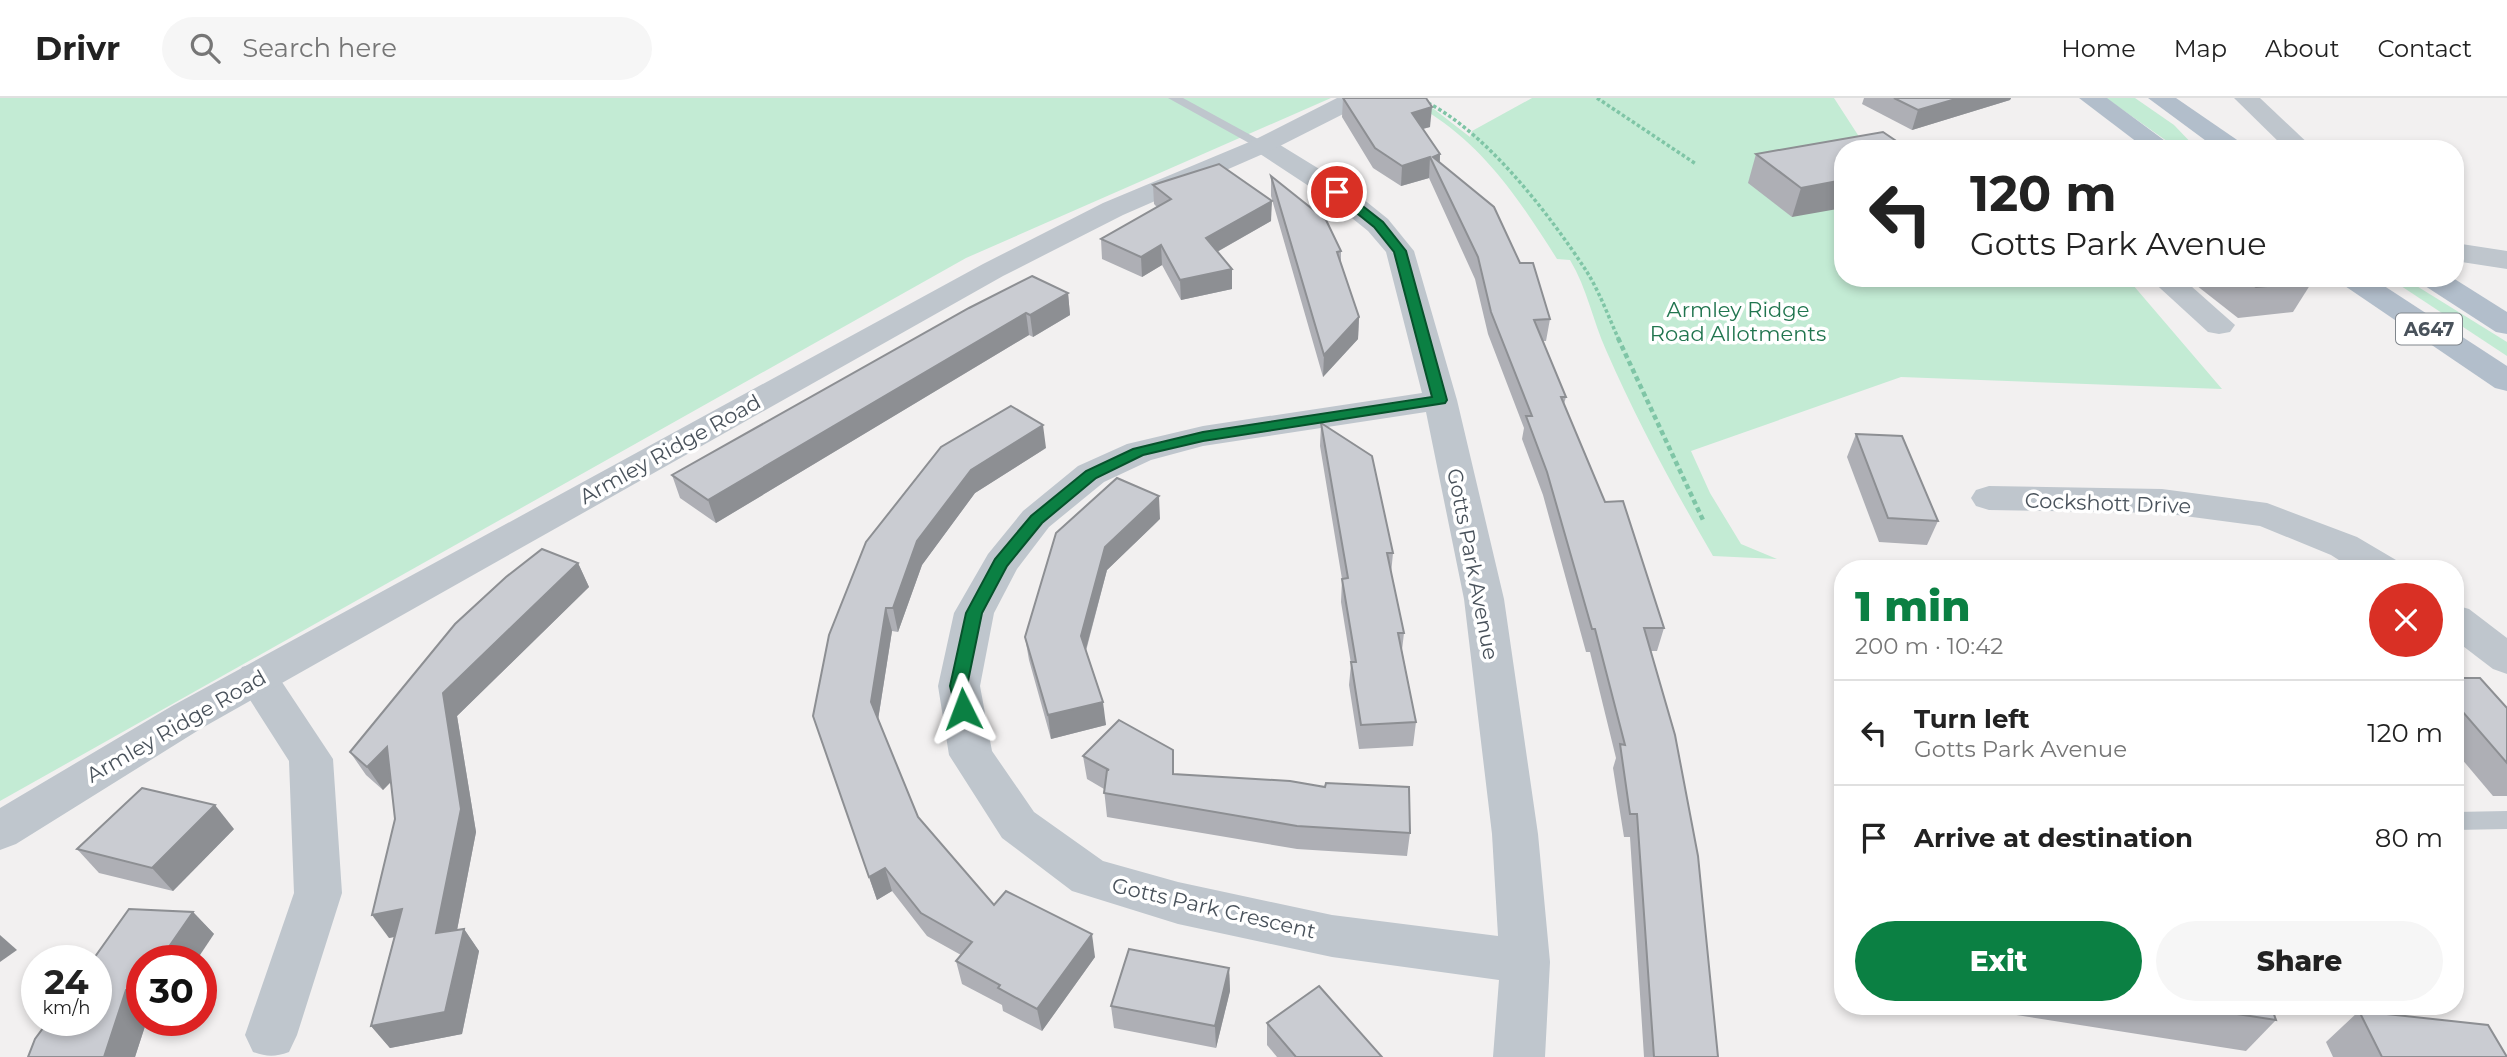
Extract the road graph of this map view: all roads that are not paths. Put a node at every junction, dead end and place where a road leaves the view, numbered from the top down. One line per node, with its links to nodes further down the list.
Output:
1 (1174, 98): 9 (lane)
2 (1356, 98): 9 (street, Armley Ridge Road)
3 (2091, 98): 6 (main road)
4 (2160, 98): 7 (main road)
5 (2246, 98): 8 (street)
6 (2150, 140)
7 (2221, 140)
8 (2291, 140)
9 (1263, 145): 19 (street, Gotts Park Avenue); 24 (street, Armley Ridge Road)
10 (2464, 253): 11 (street)
11 (2507, 260)
12 (2175, 287): 16 (street)
13 (2366, 287): 18 (main road, A647)
14 (2388, 287): 18 (main road)
15 (2446, 287): 17 (main road, A647)
16 (2219, 325)
17 (2507, 325)
18 (2507, 380)
19 (1440, 400): 28 (street, Gotts Park Avenue); 28 (street, Gotts Park Crescent)
20 (1989, 499): 21 (street, Cockshott Drive)
21 (2367, 560)
22 (2464, 626): 23 (street)
23 (2507, 659)
24 (257, 678): 27 (street, Armley Ridge Road); 29 (street)
25 (2507, 820): 26 (lane)
26 (2464, 821)
27 (0, 831)
28 (1525, 962): 30 (street, Gotts Park Avenue)
29 (271, 1035)
30 (1519, 1057)

